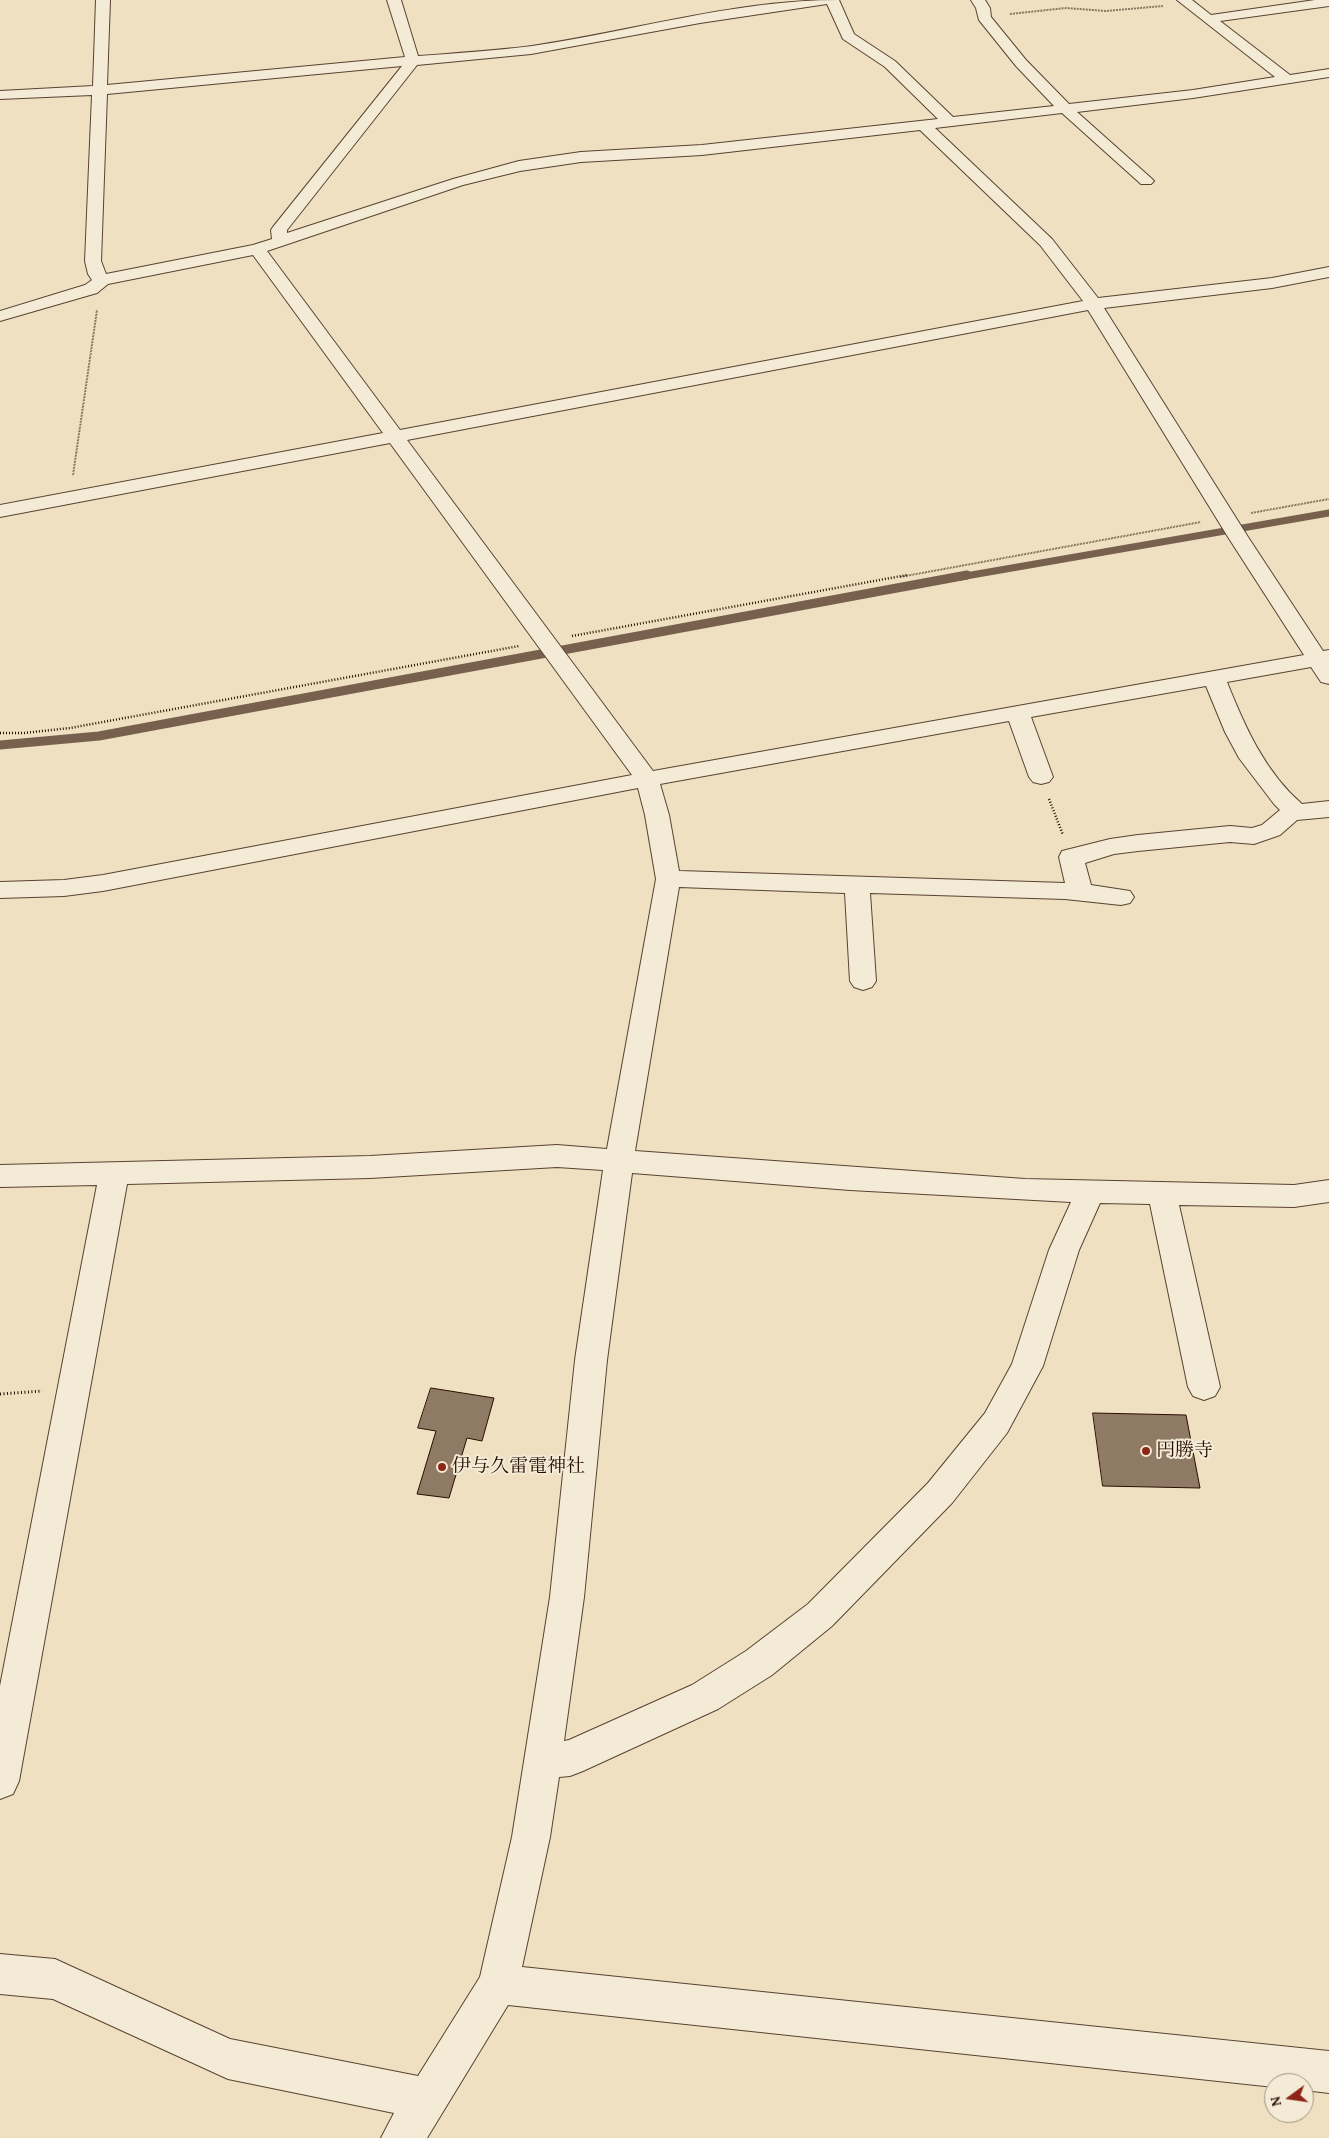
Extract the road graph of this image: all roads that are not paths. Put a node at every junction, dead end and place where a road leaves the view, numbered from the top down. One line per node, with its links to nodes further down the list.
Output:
1 (103, 0): 12 (street)
2 (394, 0): 9 (street)
3 (826, 0): 9 (street)
4 (832, 0): 15 (street)
5 (978, 0): 14 (street)
6 (1186, 2): 8 (street)
7 (1329, 2): 8 (street)
8 (1208, 19): 11 (street)
9 (413, 61): 12 (street); 18 (street)
10 (1329, 73): 11 (street)
11 (1286, 79): 14 (street)
12 (98, 90): 13 (street); 21 (street)
13 (0, 95)
14 (1066, 108): 15 (street); 17 (street)
15 (950, 122): 16 (street)
16 (924, 126): 18 (street); 22 (street)
17 (1146, 181)
18 (280, 242): 19 (street)
19 (257, 249): 21 (street); 24 (street)
20 (1329, 272): 22 (street)
21 (102, 280): 23 (street)
22 (1094, 304): 24 (street); 26 (street)
23 (0, 316)
24 (397, 438): 25 (street); 30 (street)
25 (0, 511)
26 (1325, 665): 27 (street)
27 (1214, 678): 28 (street); 32 (street)
28 (1018, 713): 29 (street); 30 (street)
29 (1040, 777)
30 (646, 779): 33 (street); 35 (street)
31 (1329, 809): 32 (street)
32 (1297, 812): 36 (street)
33 (668, 879): 34 (street); 39 (street)
34 (857, 886): 36 (street); 38 (street)
35 (0, 890)
36 (1080, 893): 37 (street)
37 (1121, 897)
38 (863, 981)
39 (619, 1160): 40 (street); 42 (street); 46 (street)
40 (114, 1174): 41 (street); 47 (street)
41 (0, 1176)
42 (1086, 1191): 44 (street); 46 (street)
43 (1329, 1191): 44 (street)
44 (1162, 1193): 45 (street)
45 (1204, 1386)
46 (543, 1760): 49 (street)
47 (0, 1781)
48 (0, 1974): 51 (street)
49 (498, 1984): 50 (street); 51 (street)
50 (1329, 2072)
51 (428, 2099): 52 (street)
52 (402, 2138)

